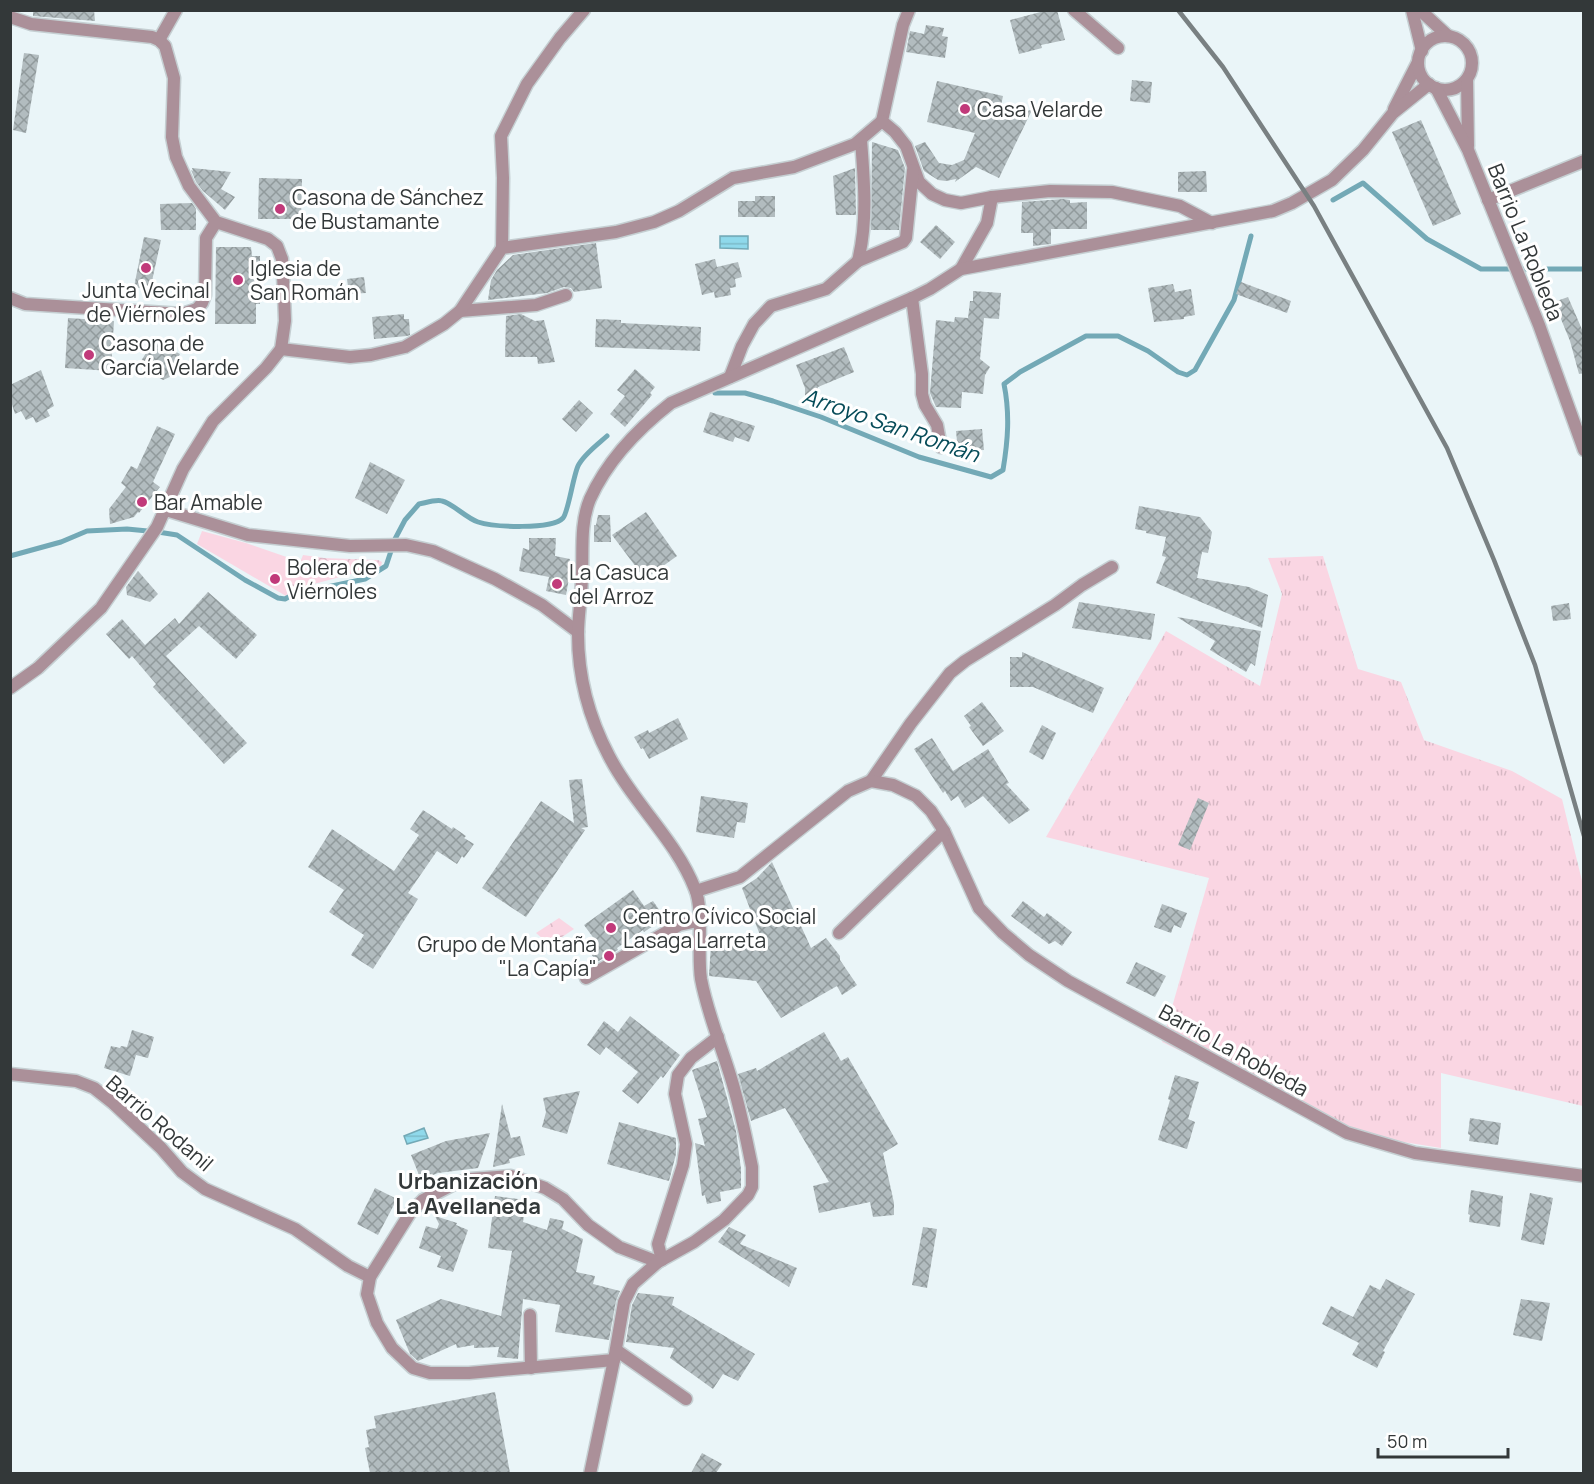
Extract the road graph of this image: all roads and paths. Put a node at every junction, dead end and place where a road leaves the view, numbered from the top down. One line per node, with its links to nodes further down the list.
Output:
1 (176, 10): 9 (street)
2 (584, 10): 24 (street)
3 (909, 10): 15 (street)
4 (1074, 10): 10 (street)
5 (1412, 10): 11 (street)
6 (1420, 10): 8 (street)
7 (10, 17): 9 (street)
8 (1448, 36): 11 (street); 12 (street)
9 (159, 40): 22 (street)
10 (1118, 48)
11 (1420, 56): 13 (street); 14 (street)
12 (1467, 78): 13 (street); 17 (street, Barrio La Robleda)
13 (1432, 86): 14 (street); 17 (street, Barrio La Robleda)
14 (1393, 112): 23 (street)
15 (882, 121): 16 (street); 19 (street)
16 (861, 140): 24 (street); 25 (street)
17 (1468, 150): 21 (street, Barrio La Robleda)
18 (1584, 160): 21 (street)
19 (913, 169): 20 (street); 25 (street)
20 (992, 197): 23 (street); 26 (street)
21 (1488, 200): 34 (street, Barrio La Robleda)
22 (216, 222): 29 (street); 31 (street)
23 (1212, 223): 26 (street)
24 (502, 248): 30 (street)
25 (858, 261): 32 (street)
26 (961, 269): 28 (street)
27 (566, 295): 30 (street)
28 (912, 298): 32 (street); 33 (street)
29 (11, 301)
30 (460, 311): 31 (street)
31 (282, 349): 35 (street)
32 (730, 377): 37 (street)
33 (941, 447)
34 (1584, 450)
35 (166, 510): 37 (street); 38 (street)
36 (1112, 567): 39 (street)
37 (578, 632): 41 (street)
38 (10, 688)
39 (871, 781): 40 (street, Barrio La Robleda); 41 (street)
40 (944, 831): 43 (street); 47 (street, Barrio La Robleda)
41 (696, 891): 42 (street)
42 (698, 921): 44 (street); 45 (street)
43 (839, 933)
44 (586, 978)
45 (718, 1037): 48 (street); 48 (street)
46 (10, 1074): 49 (street, Barrio Rodanil)
47 (1584, 1176)
48 (660, 1261): 49 (street); 51 (street)
49 (370, 1276): 52 (street)
50 (530, 1315): 52 (street)
51 (615, 1355): 52 (street); 53 (street); 54 (street)
52 (531, 1368)
53 (686, 1399)
54 (590, 1473)

